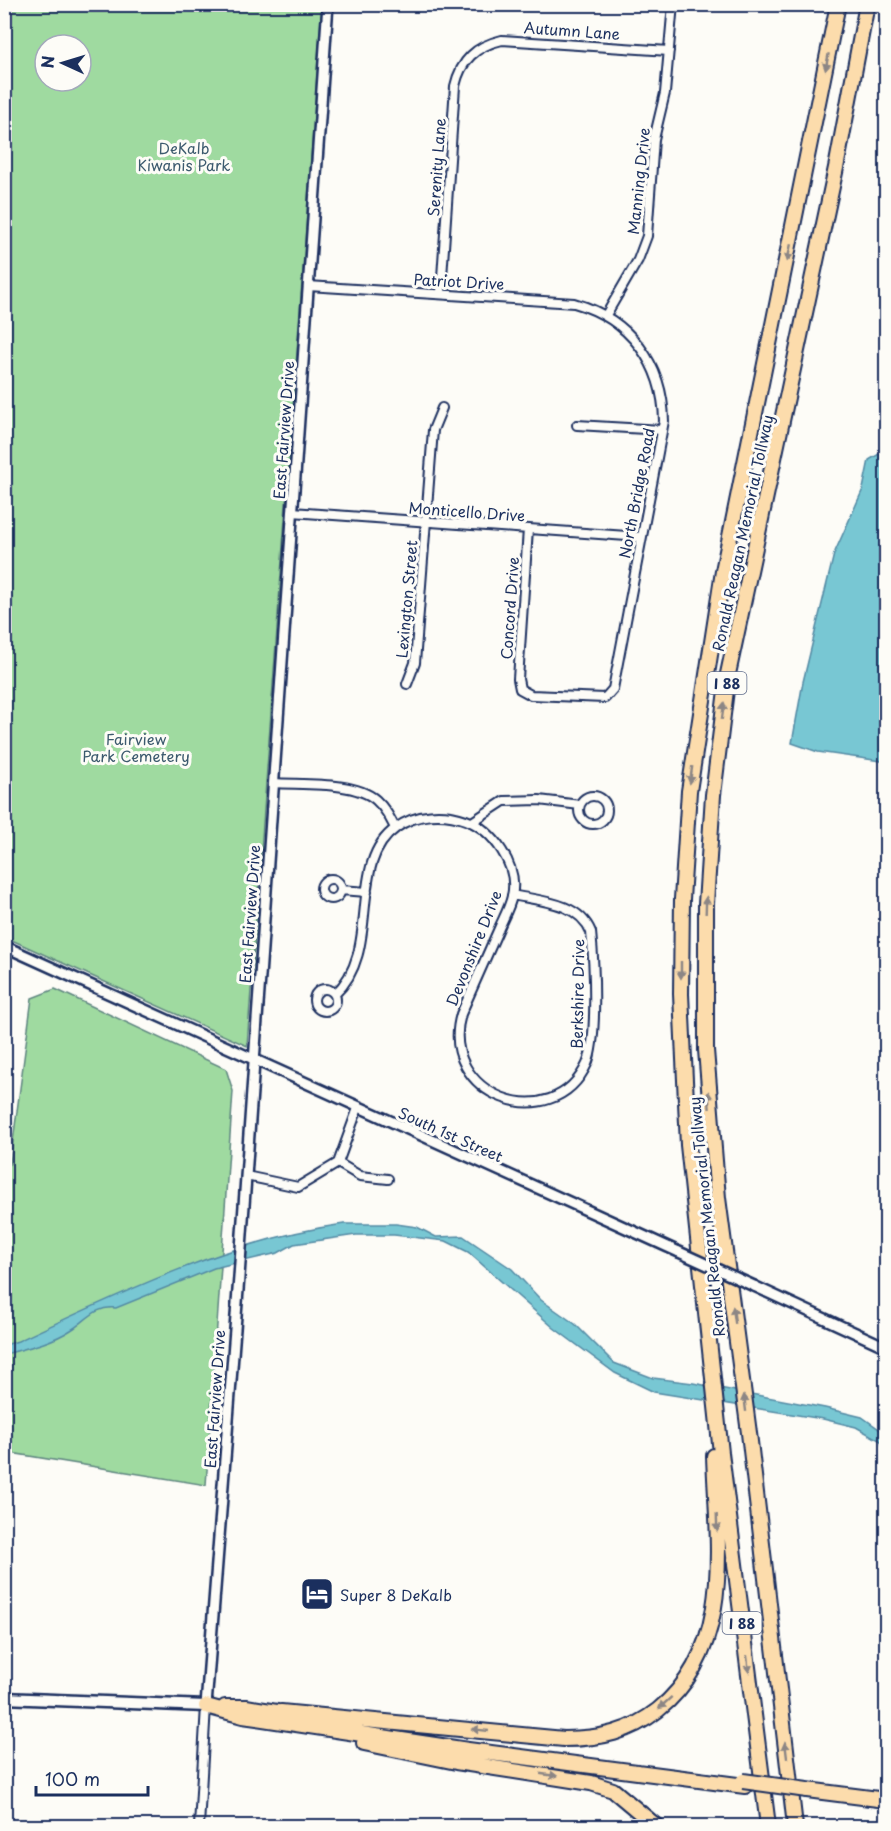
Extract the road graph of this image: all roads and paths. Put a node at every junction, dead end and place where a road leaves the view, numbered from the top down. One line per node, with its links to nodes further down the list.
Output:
1 (328, 4): 7 (street, East Fairview Drive)
2 (674, 4): 6 (street, Manning Drive)
3 (838, 4): 35 (highway, Ronald Reagan Memorial Tollway / I 88, one-way to 35)
4 (867, 4): 45 (highway, Ronald Reagan Memorial Tollway / I 88, one-way to 4)
5 (475, 50): 6 (street, Autumn Lane); 8 (street, Serenity Lane)
6 (669, 51): 9 (street, Manning Drive)
7 (308, 286): 8 (street, Patriot Drive); 13 (street, East Fairview Drive)
8 (441, 292): 9 (street, Patriot Drive)
9 (606, 315): 12 (street, North Bridge Road)
10 (442, 408): 14 (street, Lexington Street)
11 (578, 425): 12 (street)
12 (662, 430): 16 (street, North Bridge Road)
13 (292, 512): 14 (street, Monticello Drive); 19 (street, East Fairview Drive)
14 (426, 522): 15 (street, Monticello Drive); 17 (street, Lexington Street)
15 (528, 529): 16 (street, Monticello Drive); 18 (street, Concord Drive)
16 (641, 537): 18 (street, North Bridge Road)
17 (407, 684)
18 (610, 695)
19 (274, 783): 22 (street); 28 (street, East Fairview Drive)
20 (580, 805): 21 (street)
21 (472, 822): 22 (street); 25 (street, Devonshire Drive)
22 (395, 828): 24 (street)
23 (341, 890): 24 (street)
24 (367, 892): 27 (street)
25 (512, 895): 29 (street, Devonshire Drive); 29 (street, Berkshire Drive)
26 (4, 946): 28 (street, South 1st Street)
27 (335, 994)
28 (253, 1060): 30 (street, South 1st Street); 32 (street, East Fairview Drive)
29 (485, 1089)
30 (358, 1108): 31 (street); 34 (street, South 1st Street, bridge)
31 (338, 1163): 32 (street); 33 (street)
32 (246, 1176): 37 (street, East Fairview Drive)
33 (388, 1179)
34 (886, 1347)
35 (716, 1419): 38 (highway, one-way to 38); 44 (highway, I 88, one-way to 44)
36 (4, 1698): 37 (main road)
37 (206, 1706): 38 (highway); 42 (street, East Fairview Drive)
38 (283, 1718): 39 (highway); 43 (highway, one-way to 43)
39 (807, 1792): 40 (highway); 41 (highway)
40 (886, 1800)
41 (886, 1807)
42 (199, 1827)
43 (656, 1827)
44 (768, 1827)
45 (797, 1827)

